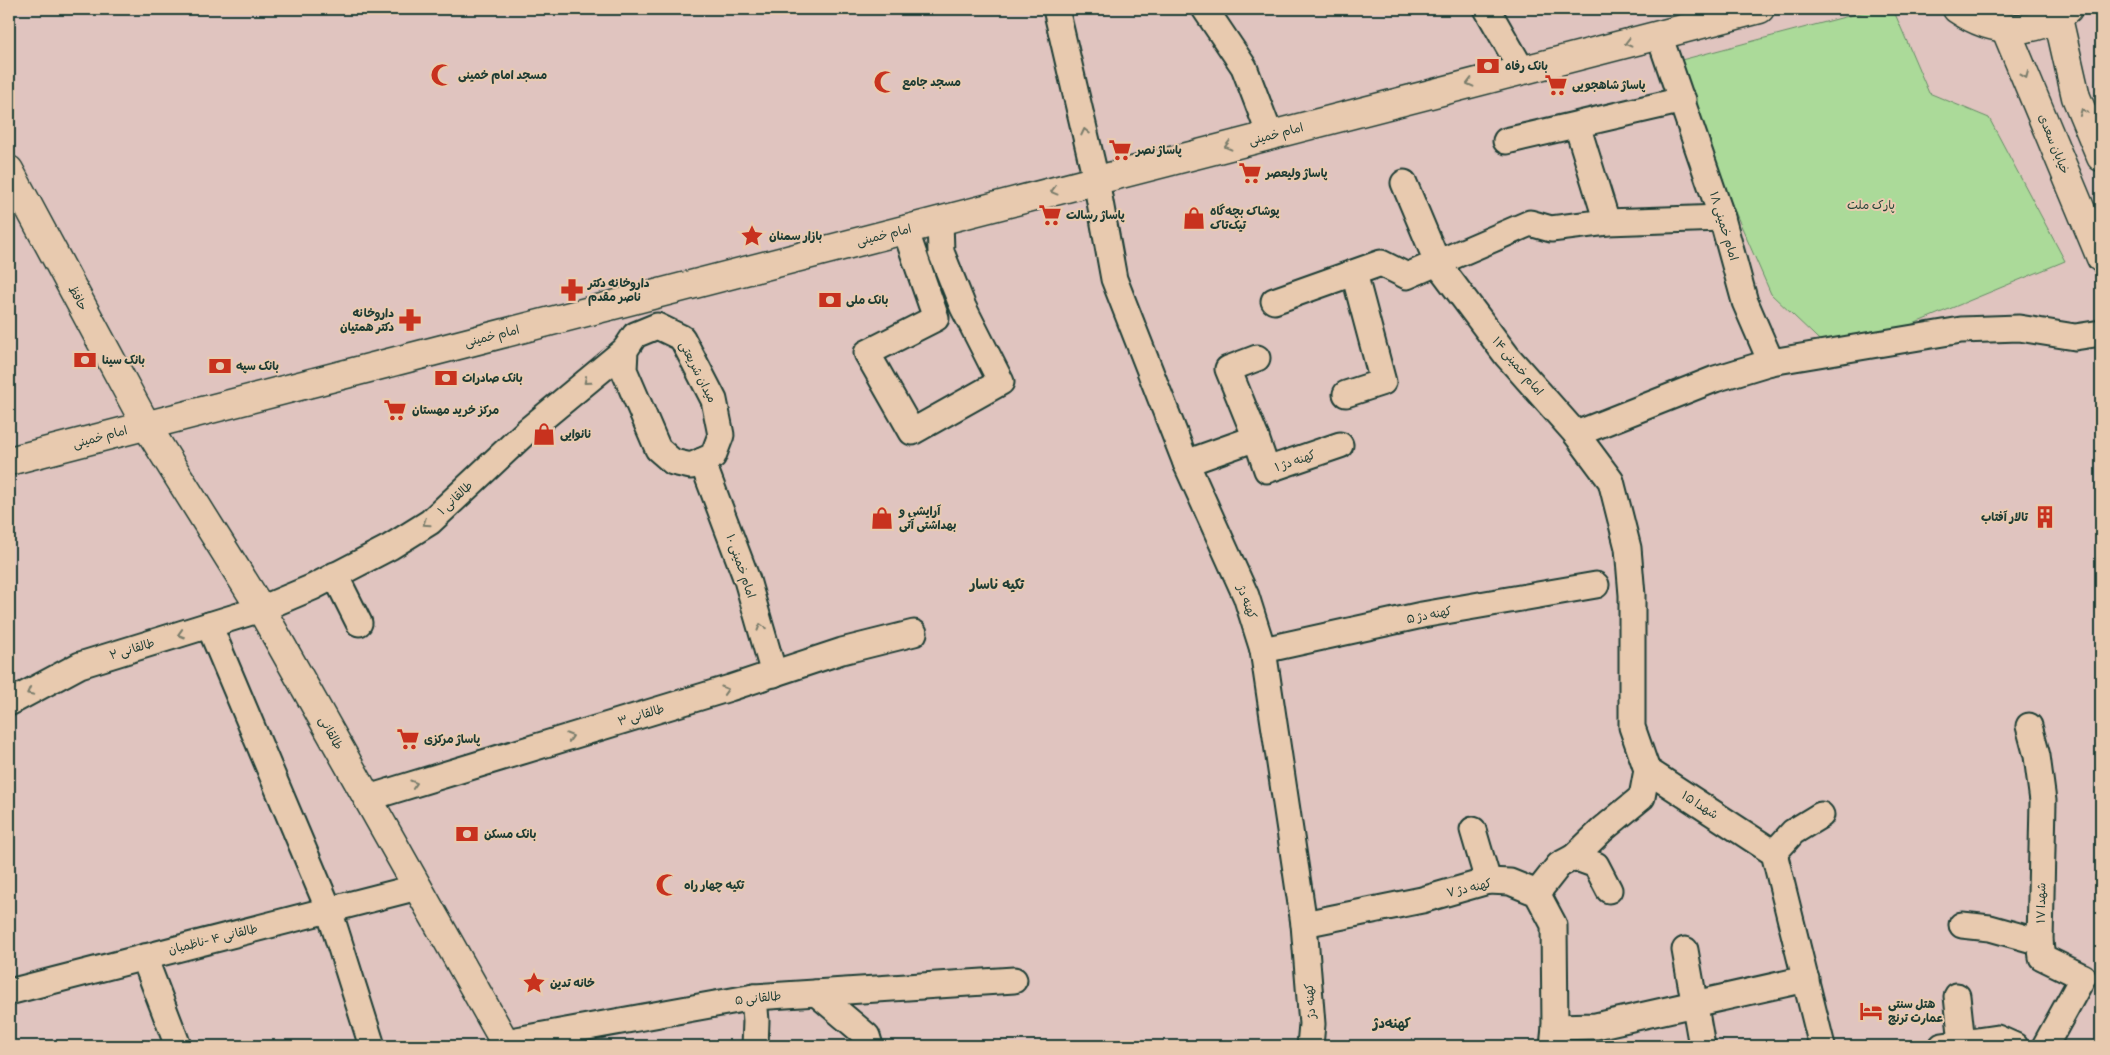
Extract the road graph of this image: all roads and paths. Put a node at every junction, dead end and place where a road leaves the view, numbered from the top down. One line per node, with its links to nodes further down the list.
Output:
1 (1056, 9): 16 (street, کهنه دژ, one-way to 1)
2 (1205, 9): 12 (street)
3 (1487, 9): 9 (street)
4 (1760, 9): 8 (street, امام خمینی)
5 (1957, 9): 7 (street)
6 (2063, 13): 7 (street); 14 (street, one-way to 6)
7 (2006, 30): 18 (street, خیابان سعدی, one-way to 18)
8 (1659, 35): 9 (street, امام خمینی, one-way to 9); 10 (street, امام خمینی ۱۸)
9 (1522, 70): 12 (street, امام خمینی, one-way to 12)
10 (1683, 100): 11 (street); 19 (street, امام خمینی ۱۸)
11 (1577, 125): 13 (street); 21 (street)
12 (1270, 135): 16 (street, امام خمینی, one-way to 16)
13 (1506, 141)
14 (2101, 157)
15 (9, 170): 32 (street, حافظ)
16 (1096, 180): 20 (street, امام خمینی, one-way to 20); 38 (street, کهنه دژ)
17 (1404, 183): 24 (street, امام خمینی ۱۴)
18 (2093, 208): 23 (street, خیابان سعدی)
19 (1722, 218): 21 (street); 30 (street, امام خمینی ۱۸)
20 (940, 221): 22 (street, امام خمینی); 22 (street)
21 (1607, 222): 24 (street)
22 (906, 230): 32 (street, امام خمینی)
23 (2101, 258)
24 (1438, 264): 25 (street); 33 (street, امام خمینی ۱۴)
25 (1354, 273): 26 (street); 31 (street)
26 (1274, 301)
27 (2101, 333): 30 (street)
28 (625, 350): 37 (street); 37 (street, میدان شریعتی); 39 (street, طالقانی ۱, one-way to 39)
29 (1258, 358): 34 (street)
30 (1771, 362): 33 (street)
31 (1346, 394)
32 (146, 426): 36 (street, امام خمینی); 41 (street, طالقانی)
33 (1576, 434): 49 (street, امام خمینی ۱۴)
34 (1256, 438): 35 (street, کهنه دژ ۱); 38 (street)
35 (1340, 445)
36 (9, 461)
37 (702, 461): 46 (street, امام خمینی ۱۰, one-way to 37)
38 (1186, 462): 45 (street, کهنه دژ)
39 (335, 576): 41 (street, طالقانی ۱); 42 (street)
40 (1596, 585): 45 (street, کهنه دژ ۵)
41 (260, 609): 43 (street, طالقانی ۲); 50 (street, طالقانی)
42 (359, 623)
43 (209, 624): 47 (street, طالقانی ۲, one-way to 47); 59 (street)
44 (914, 633): 46 (street, طالقانی ۳)
45 (1263, 650): 60 (street, کهنه دژ)
46 (774, 674): 50 (street, طالقانی ۳, one-way to 46)
47 (9, 703)
48 (2029, 726): 62 (street, شهدا ۱۷)
49 (1646, 770): 53 (street, شهدا ۱۵); 54 (street)
50 (368, 798): 56 (street, طالقانی)
51 (1821, 815): 53 (street)
52 (1473, 830): 55 (street)
53 (1774, 853): 65 (street)
54 (1574, 857): 57 (street); 58 (street)
55 (1488, 881): 58 (street, کهنه دژ ۷); 60 (street, کهنه دژ ۷)
56 (418, 887): 59 (street, طالقانی ۴ -ناظمیان); 73 (street, طالقانی)
57 (1609, 890)
58 (1537, 894): 72 (street)
59 (328, 910): 64 (street, طالقانی ۴ -ناظمیان); 76 (street)
60 (1304, 924): 79 (street, کهنه دژ)
61 (1962, 925): 62 (street)
62 (2040, 942): 83 (street)
63 (1685, 950): 71 (street)
64 (144, 957): 67 (street, طالقانی ۴ -ناظمیان); 75 (street)
65 (1806, 979): 71 (street); 81 (street)
66 (1014, 980): 68 (street, طالقانی ۵)
67 (9, 992)
68 (816, 993): 70 (street, طالقانی ۵); 78 (street)
69 (1957, 996): 74 (street)
70 (754, 997): 73 (street, طالقانی ۵); 77 (street)
71 (1693, 1004): 72 (street); 80 (street)
72 (1554, 1037)
73 (506, 1044)
74 (1952, 1045): 82 (street)
75 (178, 1046)
76 (372, 1046)
77 (755, 1046)
78 (870, 1046)
79 (1310, 1046)
80 (1702, 1046)
81 (1822, 1046)
82 (2015, 1046)
83 (2045, 1046)

